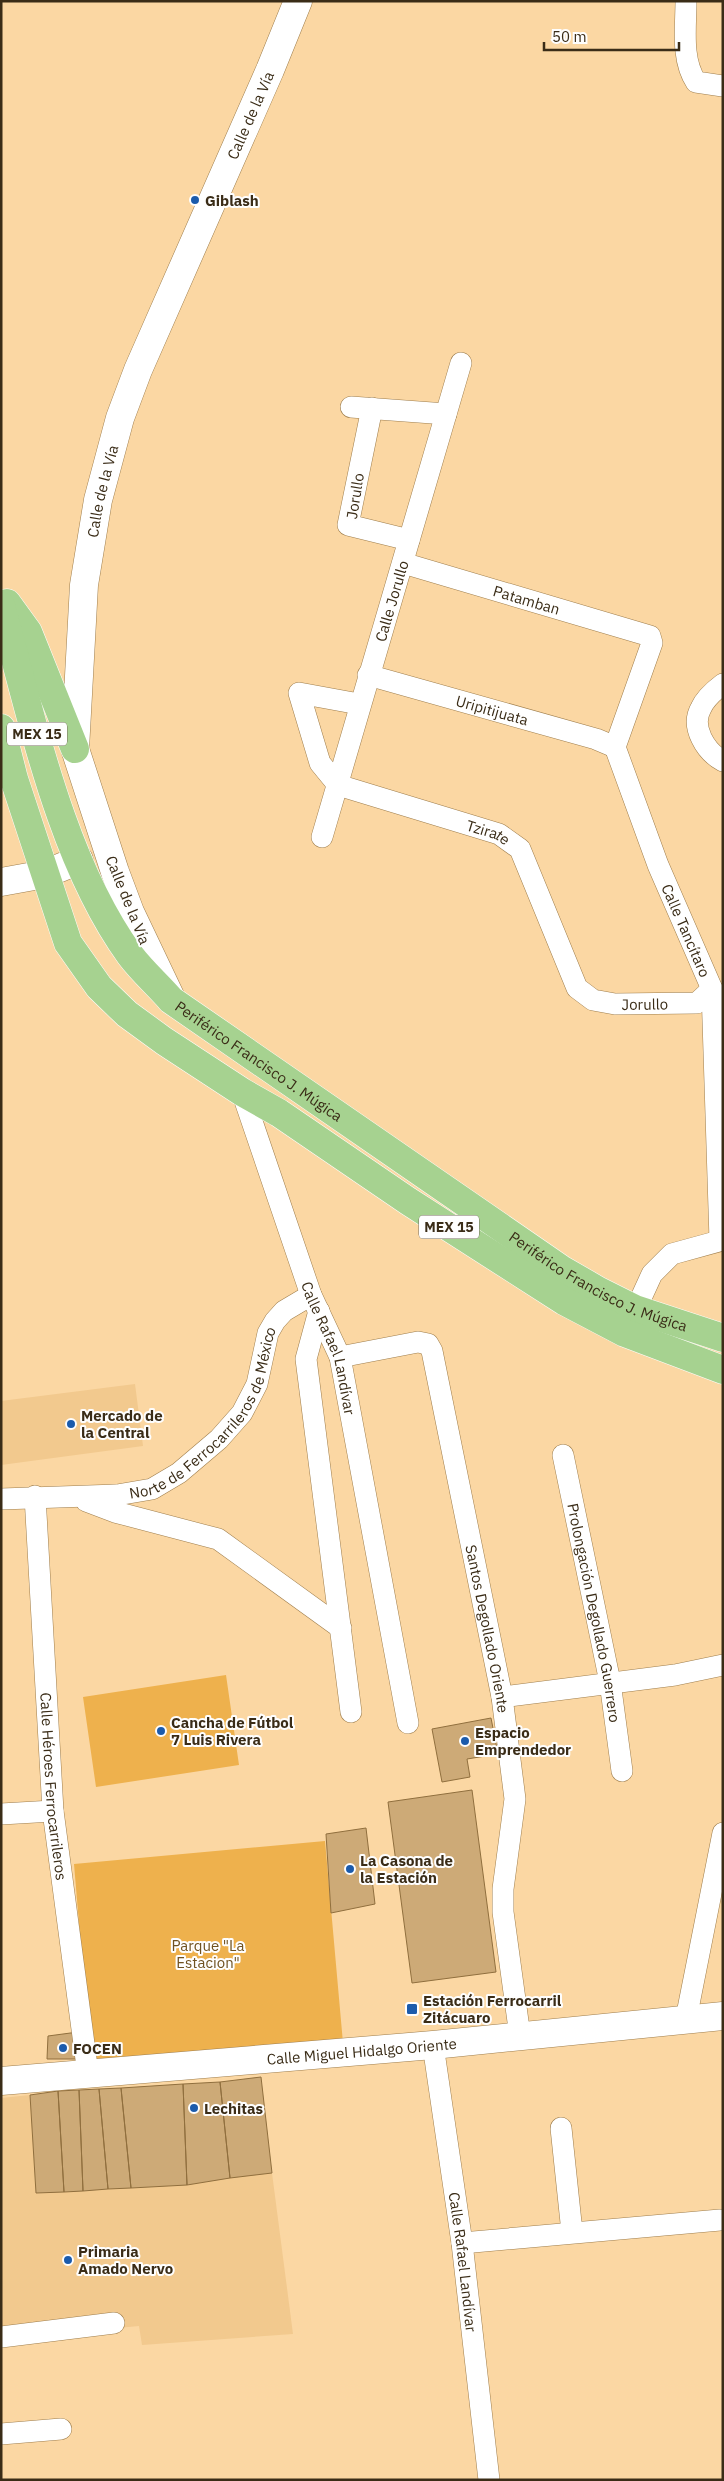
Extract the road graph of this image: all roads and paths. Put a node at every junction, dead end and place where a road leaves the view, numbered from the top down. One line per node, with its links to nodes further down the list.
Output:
1 (298, 1): 15 (street, Calle de la Vía)
2 (686, 1): 3 (street)
3 (723, 86)
4 (461, 363): 5 (street, Calle Jorullo)
5 (446, 414): 6 (street, Calle Jorullo); 6 (street, Jorullo)
6 (409, 540): 7 (street, Calle Jorullo)
7 (403, 563): 10 (street, Calle Jorullo); 14 (street, Patamban)
8 (1, 595): 15 (main road)
9 (1, 606): 19 (main road, Periférico Francisco J. Múgica / MEX 15)
10 (368, 675): 12 (street, Calle Jorullo); 14 (street, Uripitijuata)
11 (723, 684): 16 (street)
12 (359, 704): 17 (street, Calle Jorullo); 17 (street)
13 (1, 728): 20 (main road, Periférico Francisco J. Múgica / MEX 15)
14 (615, 747): 23 (street, Calle Tancítaro)
15 (74, 749): 24 (street, Calle de la Vía)
16 (723, 761)
17 (338, 785): 18 (street, Calle Jorullo); 22 (street, Tzirate)
18 (322, 837)
19 (79, 860): 20 (street); 24 (main road, Periférico Francisco J. Múgica / MEX 15)
20 (45, 874): 21 (street); 25 (main road, Periférico Francisco J. Múgica / MEX 15)
21 (1, 882)
22 (577, 988): 23 (street, Jorullo)
23 (712, 989): 27 (street, Calle Tancítaro)
24 (180, 1006): 25 (main road); 29 (main road, Periférico Francisco J. Múgica / MEX 15)
25 (164, 1041): 26 (main road, Periférico Francisco J. Múgica / MEX 15)
26 (242, 1092): 28 (street, Calle Rafael Landívar); 29 (main road, Periférico Francisco J. Múgica / MEX 15)
27 (721, 1240): 29 (street)
28 (315, 1303): 31 (street, Calle Rafael Landívar); 35 (street, Norte de Ferrocarrileros de México); 37 (street)
29 (630, 1321): 30 (main road, Periférico Francisco J. Múgica / MEX 15); 32 (main road, Periférico Francisco J. Múgica / MEX 15)
30 (723, 1338)
31 (340, 1357): 40 (street, Santos Degollado Oriente); 42 (street, Calle Rafael Landívar)
32 (723, 1370)
33 (563, 1455): 39 (street, Prolongación Degollado Guerrero)
34 (35, 1496): 35 (street, Norte de Ferrocarrileros de México); 36 (street, Norte de Ferrocarrileros de México); 44 (street, Calle Héroes Ferrocarrileros)
35 (76, 1498): 37 (street, Norte de Ferrocarrileros de México)
36 (1, 1499)
37 (340, 1628): 41 (street)
38 (723, 1665): 39 (street)
39 (610, 1682): 40 (street); 43 (street, Prolongación Degollado Guerrero)
40 (502, 1697): 49 (street, Santos Degollado Oriente)
41 (351, 1712)
42 (408, 1723)
43 (622, 1771)
44 (53, 1811): 45 (street); 51 (street, Calle Héroes Ferrocarrileros)
45 (1, 1814)
46 (723, 1833): 48 (street)
47 (723, 2016): 48 (street, Calle Miguel Hidalgo Oriente)
48 (686, 2019): 49 (street, Calle Miguel Hidalgo Oriente)
49 (520, 2036): 50 (street, Calle Miguel Hidalgo Oriente)
50 (433, 2045): 51 (street, Calle Miguel Hidalgo Oriente); 56 (street, Calle Rafael Landívar)
51 (88, 2074): 52 (street, Calle Miguel Hidalgo Oriente)
52 (1, 2081)
53 (561, 2128): 55 (street)
54 (720, 2220): 55 (street)
55 (572, 2232): 56 (street)
56 (462, 2243): 61 (street, Calle Rafael Landívar)
57 (114, 2323): 58 (street)
58 (1, 2337)
59 (61, 2429): 60 (street)
60 (1, 2434)
61 (489, 2480)

